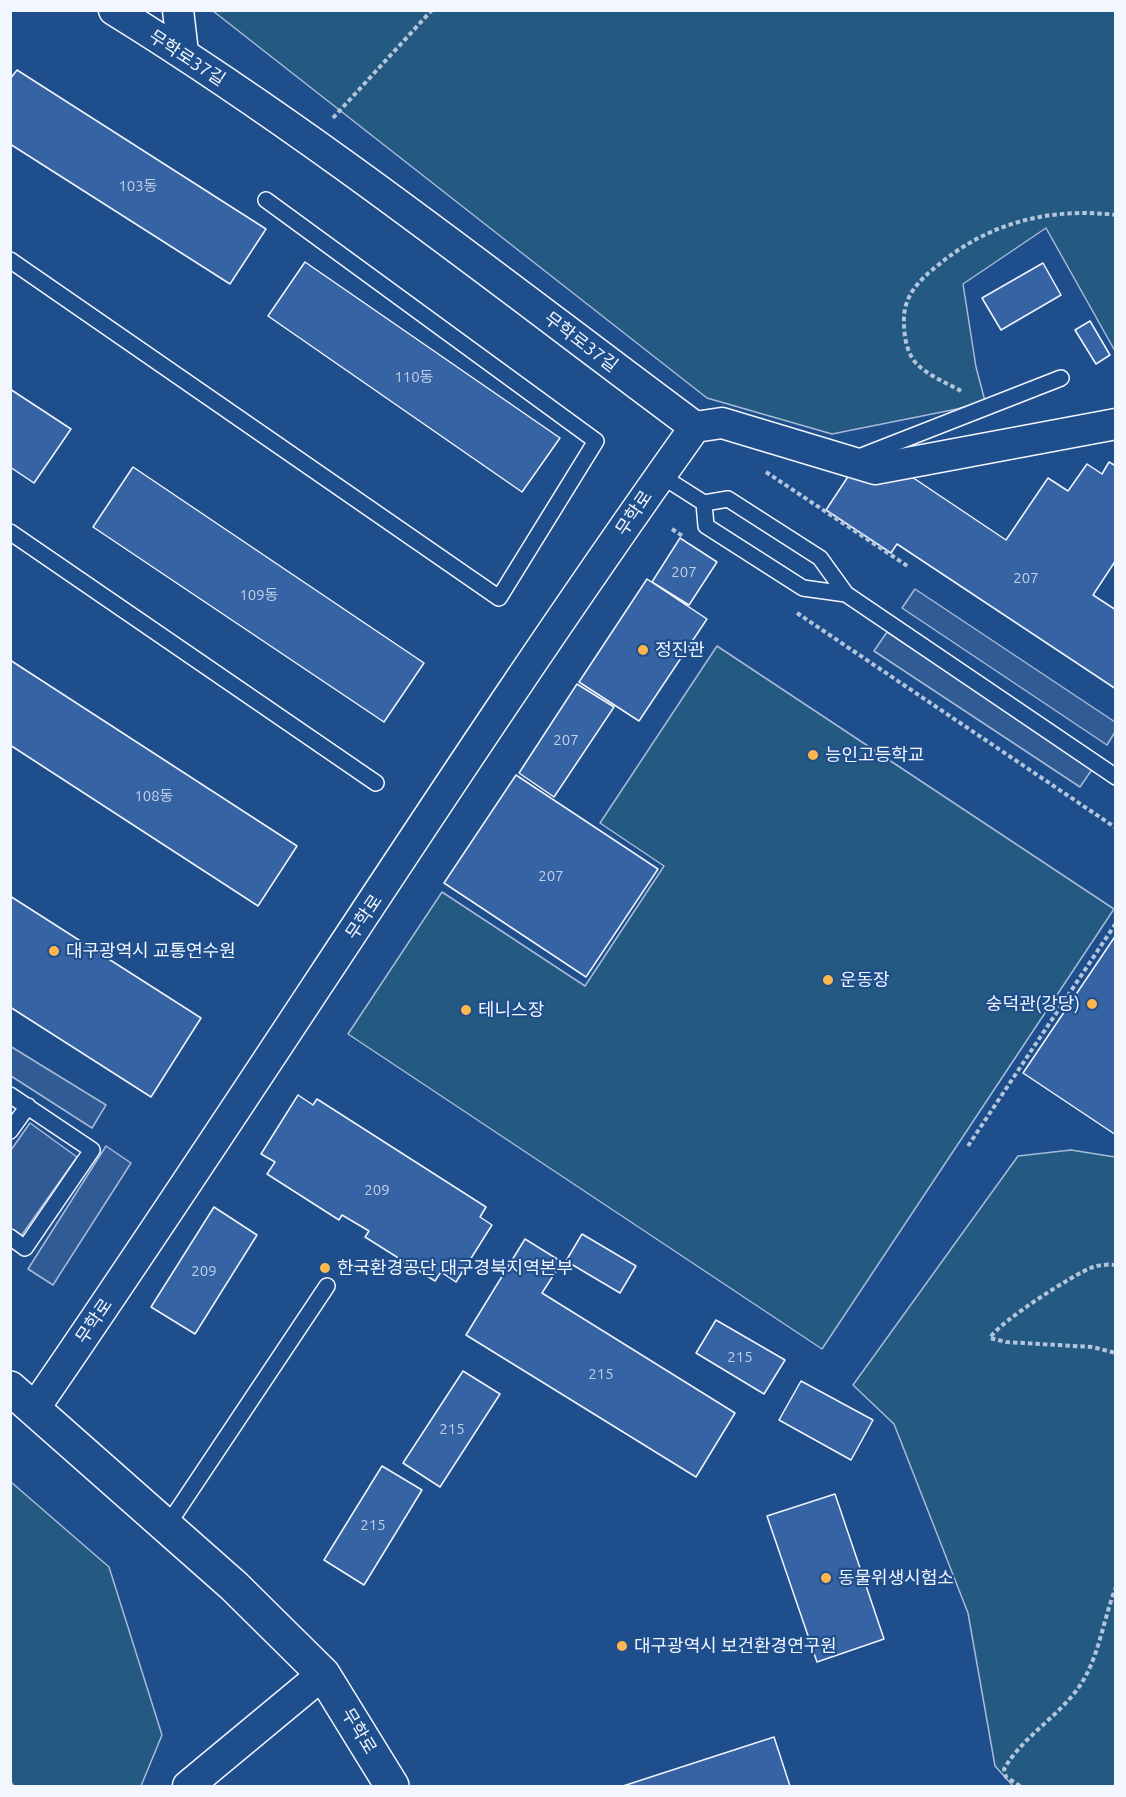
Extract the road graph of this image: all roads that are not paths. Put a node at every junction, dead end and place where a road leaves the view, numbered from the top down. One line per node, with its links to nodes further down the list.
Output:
1 (114, 10): 3 (street, 무학로37길)
2 (178, 10): 3 (street)
3 (183, 53): 8 (street, 무학로37길)
4 (266, 200): 5 (lane)
5 (10, 260)
6 (1061, 378): 9 (lane)
7 (1116, 424): 9 (street)
8 (695, 426): 9 (street); 10 (street, 무학로)
9 (848, 461)
10 (660, 475): 11 (lane); 21 (street, 무학로)
11 (704, 503): 13 (lane); 13 (lane)
12 (10, 532): 15 (lane)
13 (846, 594): 14 (lane)
14 (1116, 777)
15 (376, 783)
16 (10, 1095): 17 (lane)
17 (28, 1106): 18 (lane); 19 (lane)
18 (10, 1131)
19 (10, 1237)
20 (327, 1286): 22 (lane)
21 (22, 1399): 22 (main road, 무학로)
22 (167, 1526): 23 (main road, 무학로)
23 (323, 1674): 24 (street); 25 (main road, 무학로)
24 (188, 1786)
25 (392, 1786)

